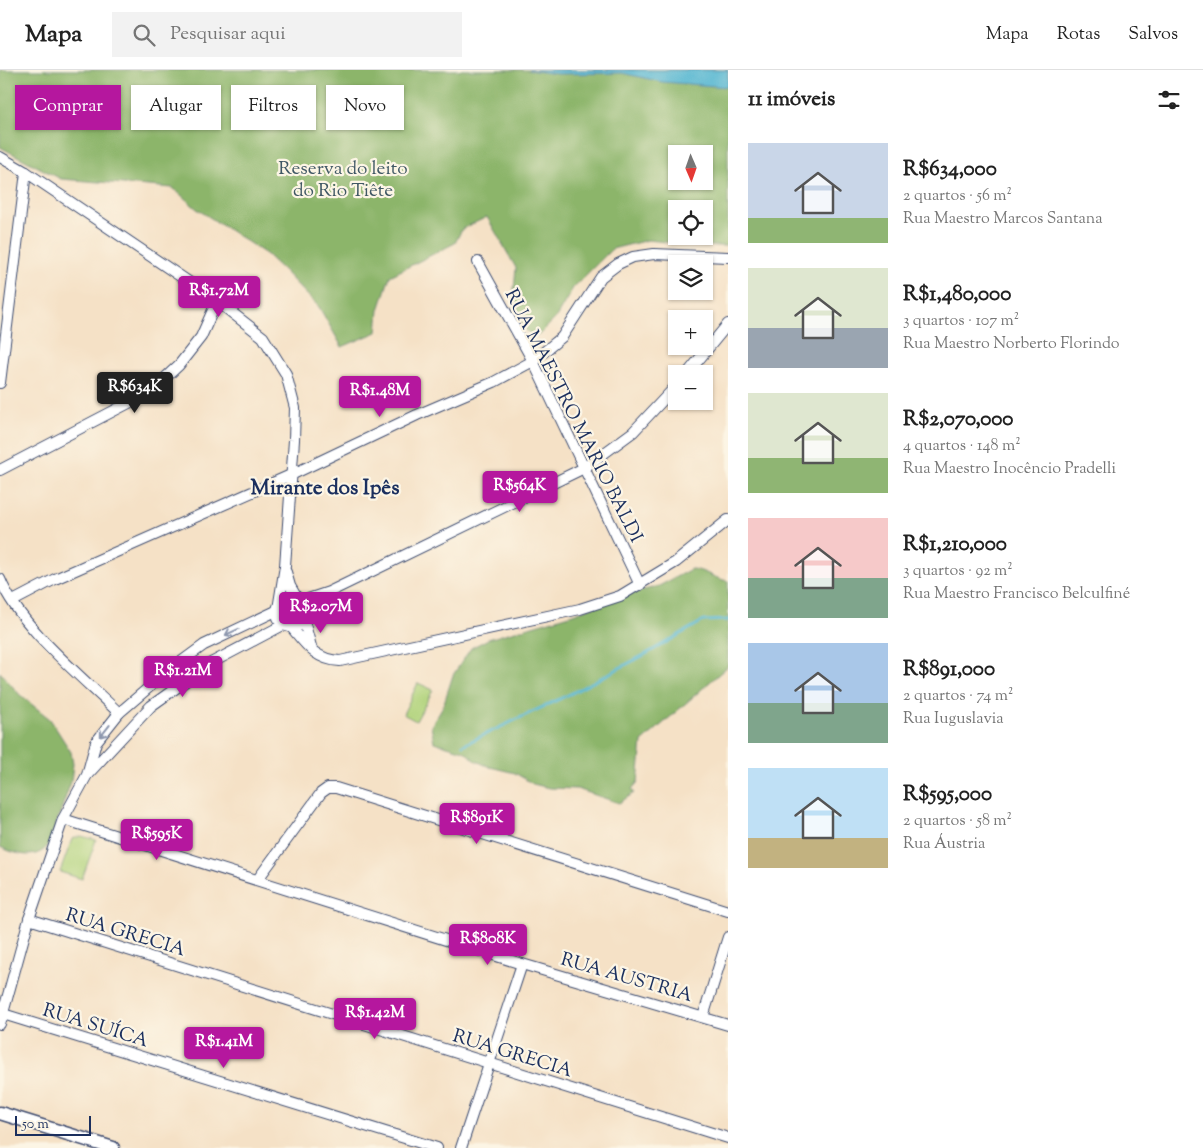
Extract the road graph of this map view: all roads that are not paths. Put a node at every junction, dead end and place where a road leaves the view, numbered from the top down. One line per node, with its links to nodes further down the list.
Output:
1 (0, 157): 2 (street)
2 (26, 172): 5 (street); 9 (street)
3 (728, 257): 7 (street)
4 (478, 262): 7 (street, RUA MAESTRO MARIO BALDI)
5 (217, 301): 12 (street); 13 (street)
6 (728, 324): 8 (street)
7 (533, 362): 11 (street, RUA MAESTRO MARIO BALDI); 13 (street)
8 (694, 365)
9 (0, 383)
10 (668, 395): 11 (street)
11 (584, 468): 17 (street, RUA MAESTRO MARIO BALDI); 18 (street)
12 (0, 470)
13 (292, 474): 15 (street); 20 (street)
14 (728, 520): 17 (street)
15 (285, 566): 19 (street); 21 (street)
16 (0, 579): 20 (street)
17 (640, 585): 24 (street)
18 (329, 592): 19 (street); 22 (street)
19 (300, 600): 21 (street); 22 (street)
20 (12, 601): 25 (street)
21 (278, 607): 23 (street); 25 (street, one-way to 25)
22 (306, 616): 23 (street); 24 (street)
23 (287, 626): 24 (street); 26 (street)
24 (313, 653)
25 (119, 713): 26 (street, one-way to 26)
26 (87, 775): 27 (street)
27 (63, 819): 28 (street, RUA AUSTRIA); 30 (street)
28 (258, 879): 29 (street); 32 (street, RUA AUSTRIA)
29 (728, 911)
30 (29, 919): 33 (street); 37 (street, RUA GRECIA)
31 (728, 937): 34 (street)
32 (522, 964): 34 (street, RUA AUSTRIA); 37 (street)
33 (4, 1014): 35 (street); 41 (street, RUA SUÍCA)
34 (703, 1016): 36 (street, RUA AUSTRIA)
35 (0, 1024)
36 (728, 1025)
37 (488, 1063): 39 (street, RUA GRECIA); 42 (street)
38 (0, 1113): 40 (street)
39 (728, 1138)
40 (113, 1148)
41 (437, 1148)
42 (461, 1148)

